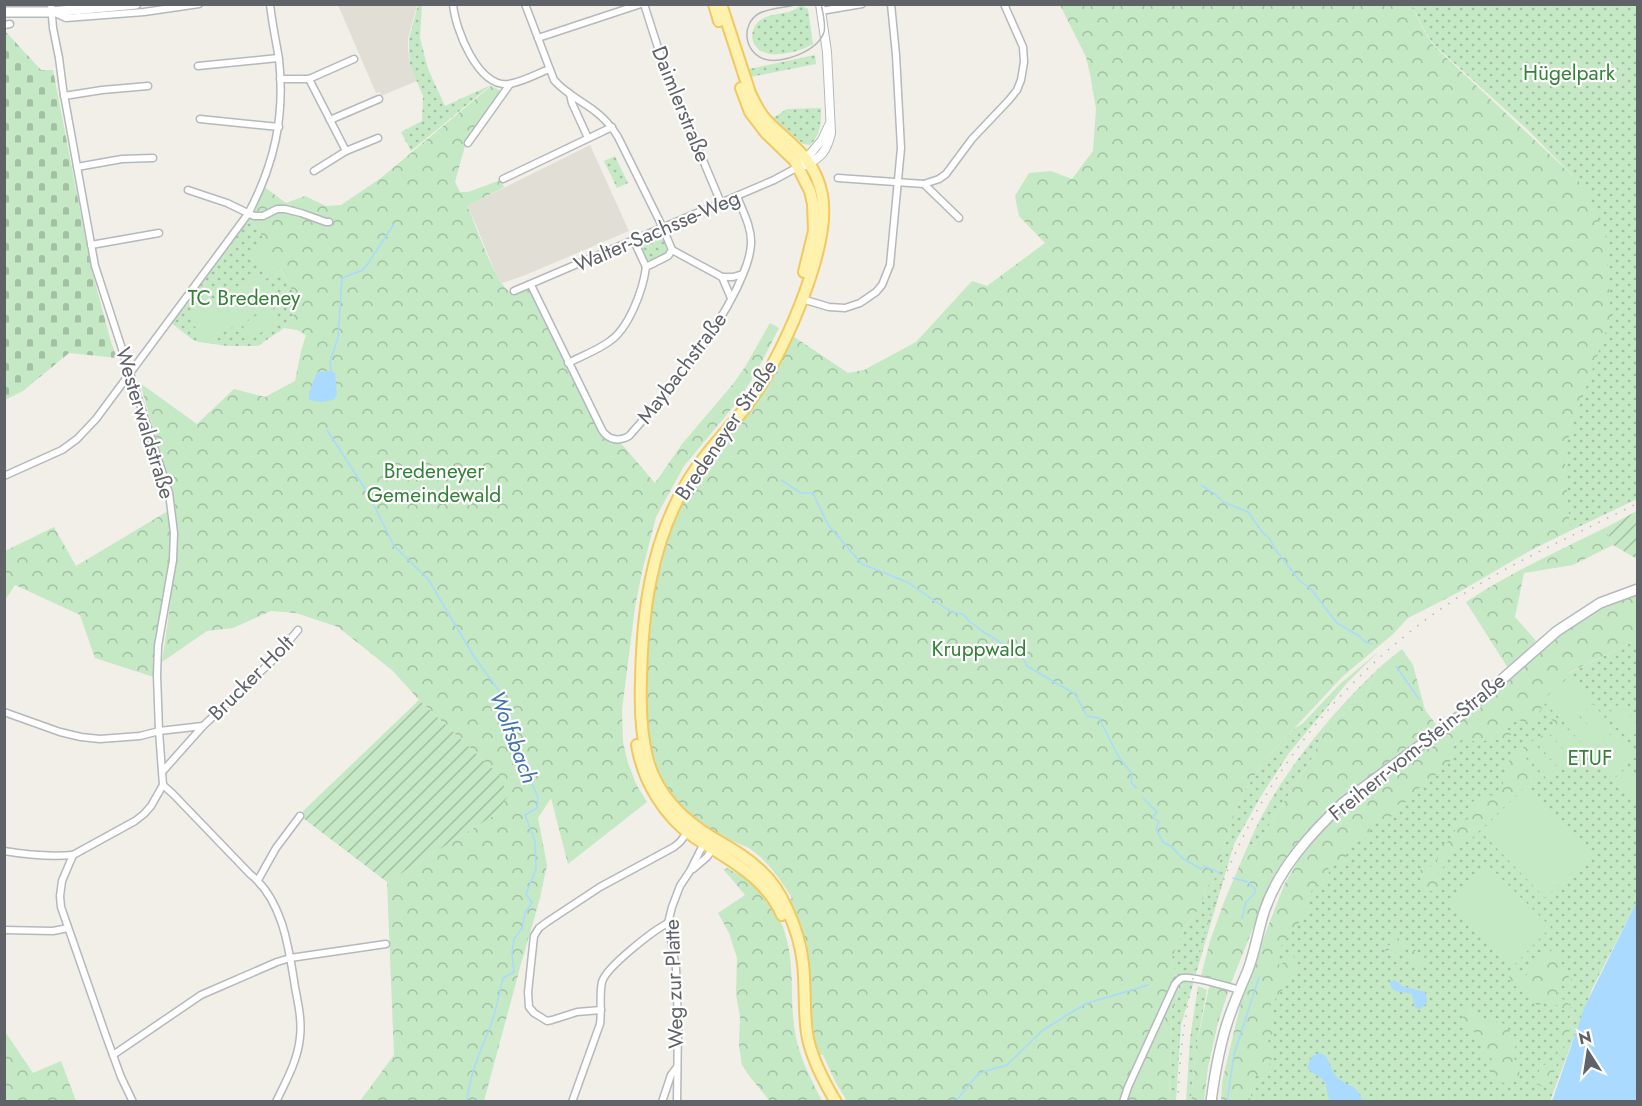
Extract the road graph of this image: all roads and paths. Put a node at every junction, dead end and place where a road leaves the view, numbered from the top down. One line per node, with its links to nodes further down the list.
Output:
1 (136, 4): 12 (main road)
2 (199, 4): 12 (street)
3 (270, 4): 16 (street)
4 (453, 4): 22 (street)
5 (525, 4): 15 (street)
6 (643, 4): 15 (street); 45 (street, Daimlerstraße)
7 (714, 4): 36 (main road)
8 (721, 4): 36 (main road)
9 (862, 4): 13 (street)
10 (891, 4): 41 (street)
11 (1004, 4): 42 (street)
12 (51, 8): 14 (main road); 25 (street, Westerwaldstraße)
13 (820, 8): 36 (street)
14 (4, 12)
15 (538, 38): 19 (street)
16 (278, 58): 18 (street); 20 (street)
17 (354, 59): 21 (street)
18 (198, 66)
19 (549, 69): 22 (street); 24 (street)
20 (280, 79): 21 (street); 29 (street)
21 (309, 79): 28 (street)
22 (510, 84): 33 (street)
23 (148, 86): 25 (street)
24 (570, 94): 30 (street); 32 (street)
25 (64, 96): 37 (street, Westerwaldstraße)
26 (380, 99): 28 (street)
27 (200, 118): 29 (street)
28 (330, 120): 34 (street)
29 (279, 127): 46 (street)
30 (612, 127): 32 (street); 49 (street)
31 (378, 138): 34 (street)
32 (588, 138): 40 (street)
33 (468, 143)
34 (346, 151): 38 (street)
35 (153, 158): 37 (street)
36 (805, 163): 44 (street, Walter-Sachsse-Weg); 60 (main road, Bredeneyer Straße); 72 (main road, Bredeneyer Straße)
37 (77, 167): 52 (street, Westerwaldstraße)
38 (314, 171)
39 (838, 178): 41 (street)
40 (503, 179)
41 (898, 183): 42 (street); 60 (street)
42 (924, 184): 47 (street)
43 (188, 190): 46 (street)
44 (736, 196): 45 (street, Walter-Sachsse-Weg); 55 (street, Maybachstraße)
45 (721, 203): 49 (street, Walter-Sachsse-Weg)
46 (249, 214): 48 (street); 62 (street)
47 (959, 218)
48 (329, 222)
49 (663, 228): 51 (street, Walter-Sachsse-Weg); 53 (street)
50 (159, 233): 52 (street)
51 (634, 241): 54 (street); 57 (street, Walter-Sachsse-Weg)
52 (91, 245): 62 (street, Westerwaldstraße)
53 (672, 250): 54 (street); 56 (street)
54 (646, 267): 61 (street)
55 (743, 274): 56 (street); 59 (street, Maybachstraße)
56 (722, 277): 59 (street)
57 (531, 285): 58 (street, Walter-Sachsse-Weg); 61 (street)
58 (514, 291)
59 (731, 299): 61 (street, Maybachstraße)
60 (802, 299): 72 (main road, Bredeneyer Straße)
61 (568, 363)
62 (130, 374): 63 (street); 68 (street, Westerwaldstraße)
63 (4, 476)
64 (1638, 589): 82 (main road, Freiherr-vom-Stein-Straße)
65 (298, 630): 67 (street, Brucker Holt)
66 (4, 712): 68 (street, Brucker Holt)
67 (203, 726): 68 (street, Brucker Holt); 69 (street, Brucker Holt)
68 (159, 731): 69 (street, Westerwaldstraße)
69 (163, 771): 70 (street, Westerwaldstraße)
70 (163, 785): 75 (street); 76 (street)
71 (300, 816): 76 (street)
72 (690, 828): 73 (main road, Bredeneyer Straße); 83 (street)
73 (711, 842): 77 (street, Weg zur Platte); 91 (main road, Bredeneyer Straße); 92 (main road, Bredeneyer Straße)
74 (4, 851): 75 (street)
75 (73, 855): 78 (street)
76 (258, 880): 81 (street)
77 (668, 924): 83 (street); 85 (street, Weg zur Platte)
78 (68, 928): 79 (street); 84 (street)
79 (4, 930)
80 (386, 944): 81 (street)
81 (290, 958): 84 (street); 87 (street)
82 (1240, 990): 93 (street); 94 (main road, Freiherr-vom-Stein-Straße)
83 (601, 1010): 88 (street)
84 (113, 1055): 86 (street)
85 (677, 1067): 89 (street); 90 (street, Weg zur Platte)
86 (133, 1101)
87 (276, 1101)
88 (572, 1101)
89 (662, 1101)
90 (677, 1101)
91 (828, 1101)
92 (836, 1101)
93 (1123, 1101)
94 (1211, 1101)

